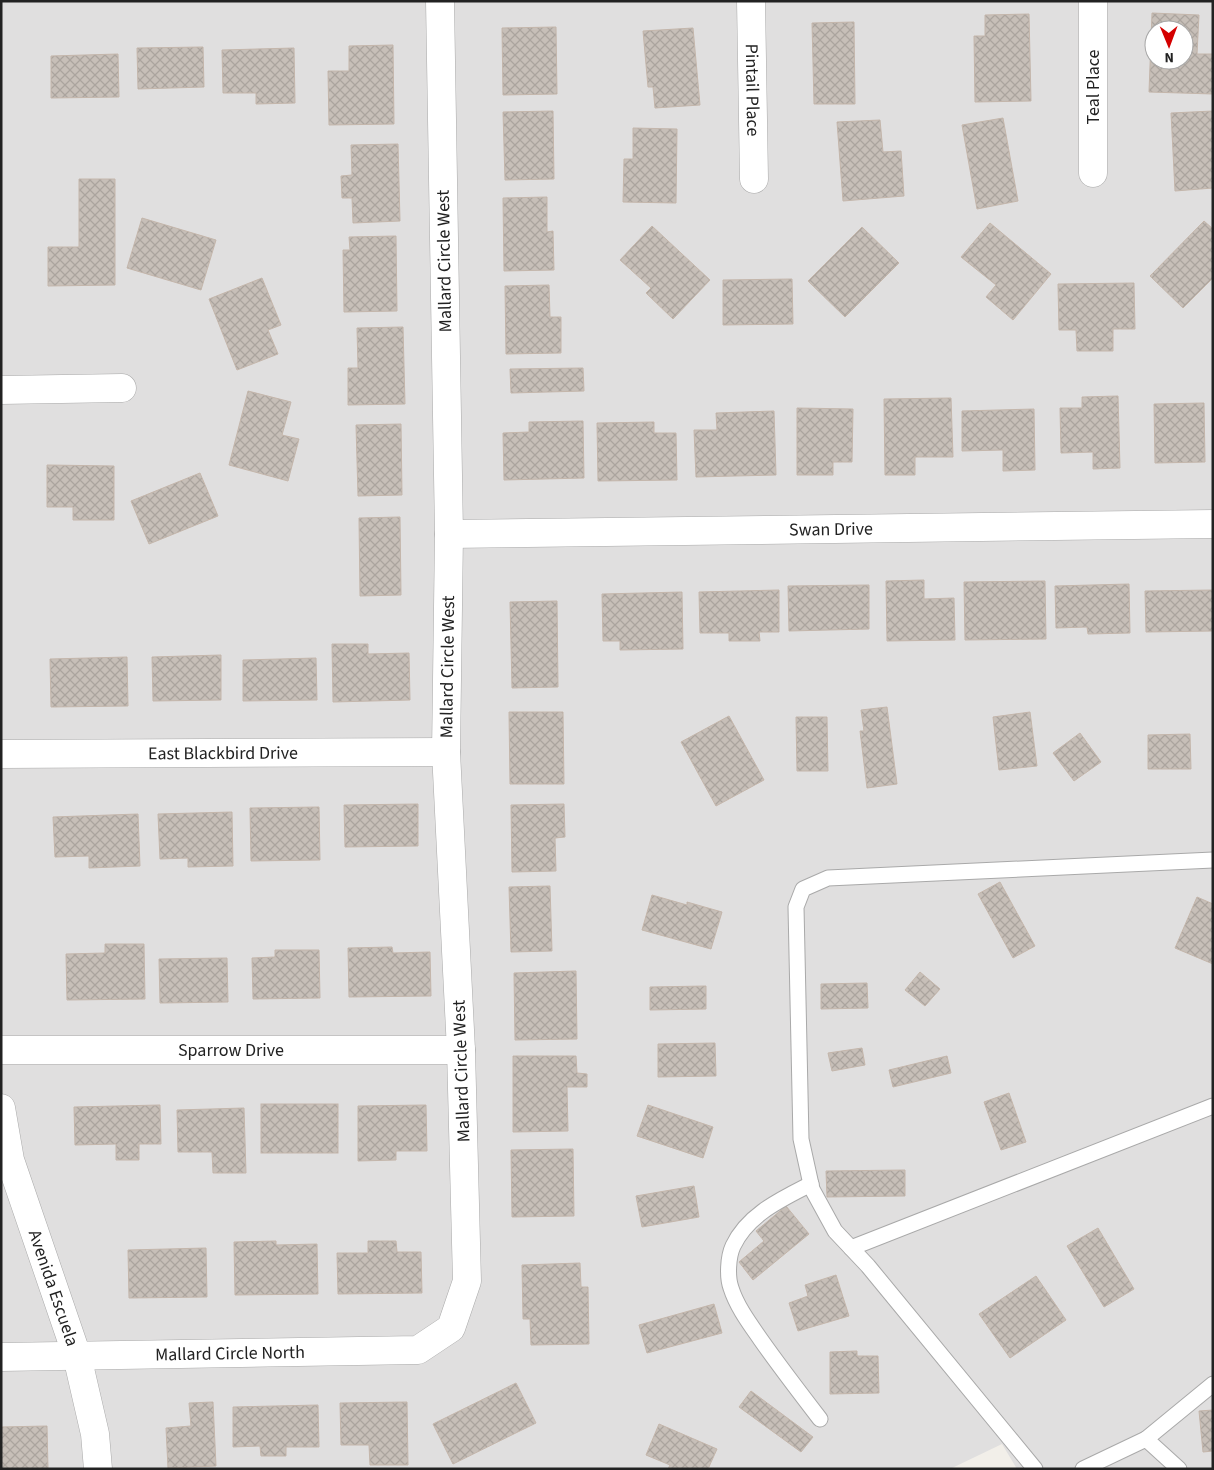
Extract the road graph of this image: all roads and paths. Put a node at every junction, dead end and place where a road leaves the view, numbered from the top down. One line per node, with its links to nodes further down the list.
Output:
1 (440, 1): 9 (street, Mallard Circle West)
2 (751, 1): 5 (street, Pintail Place)
3 (1093, 1): 4 (street, Teal Place)
4 (1093, 173)
5 (754, 179)
6 (122, 388): 7 (street)
7 (1, 390)
8 (1213, 524): 9 (street, Swan Drive)
9 (449, 534): 10 (street, Mallard Circle West)
10 (446, 752): 11 (street, East Blackbird Drive); 14 (street, Mallard Circle West)
11 (1, 754)
12 (1213, 860): 17 (lane)
13 (1, 1050): 14 (street, Sparrow Drive)
14 (461, 1050): 19 (street, Mallard Circle West)
15 (1213, 1106): 18 (lane)
16 (1, 1108): 20 (street, Avenida Escuela)
17 (811, 1184): 18 (lane); 23 (lane)
18 (851, 1248): 26 (lane)
19 (451, 1328): 20 (street, Mallard Circle North)
20 (77, 1356): 21 (street, Mallard Circle North); 25 (street, Avenida Escuela)
21 (1, 1357)
22 (1213, 1384): 24 (lane)
23 (820, 1419)
24 (1146, 1439): 27 (lane); 28 (lane)
25 (98, 1469)
26 (1035, 1469)
27 (1083, 1469)
28 (1179, 1469)

